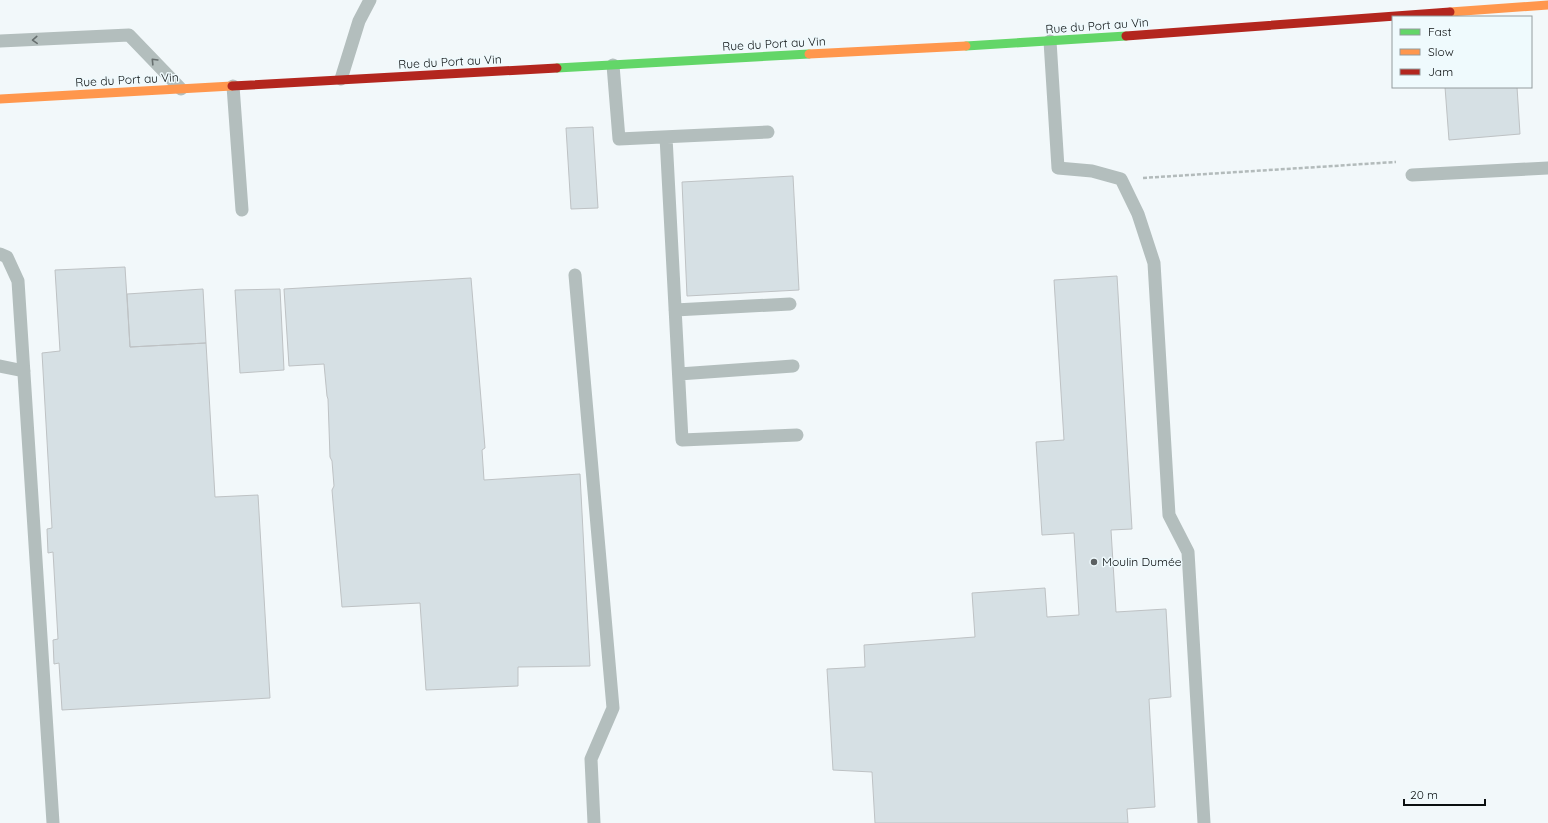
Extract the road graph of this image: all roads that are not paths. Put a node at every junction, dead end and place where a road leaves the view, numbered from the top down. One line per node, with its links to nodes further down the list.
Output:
1 (370, 0): 8 (lane)
2 (1548, 6): 3 (street, Rue du Port au Vin)
3 (1410, 16)
4 (1392, 17): 6 (street, Rue du Port au Vin)
5 (0, 41): 10 (lane, one-way to 5)
6 (1050, 42): 7 (street, Rue du Port au Vin); 28 (lane)
7 (613, 65): 8 (street, Rue du Port au Vin); 13 (lane)
8 (341, 79): 9 (street, Rue du Port au Vin)
9 (233, 86): 10 (street, Rue du Port au Vin); 16 (lane)
10 (181, 89): 11 (street, Rue du Port au Vin)
11 (0, 98)
12 (768, 132): 13 (lane)
13 (666, 137): 20 (lane)
14 (1548, 168): 15 (lane)
15 (1412, 176)
16 (242, 210)
17 (0, 254): 23 (lane)
18 (575, 275): 27 (lane)
19 (790, 304): 20 (lane)
20 (675, 310): 24 (lane)
21 (0, 366): 23 (lane)
22 (793, 366): 24 (lane)
23 (24, 371): 26 (lane)
24 (679, 374): 25 (lane)
25 (797, 436)
26 (53, 823)
27 (594, 823)
28 (1204, 823)

